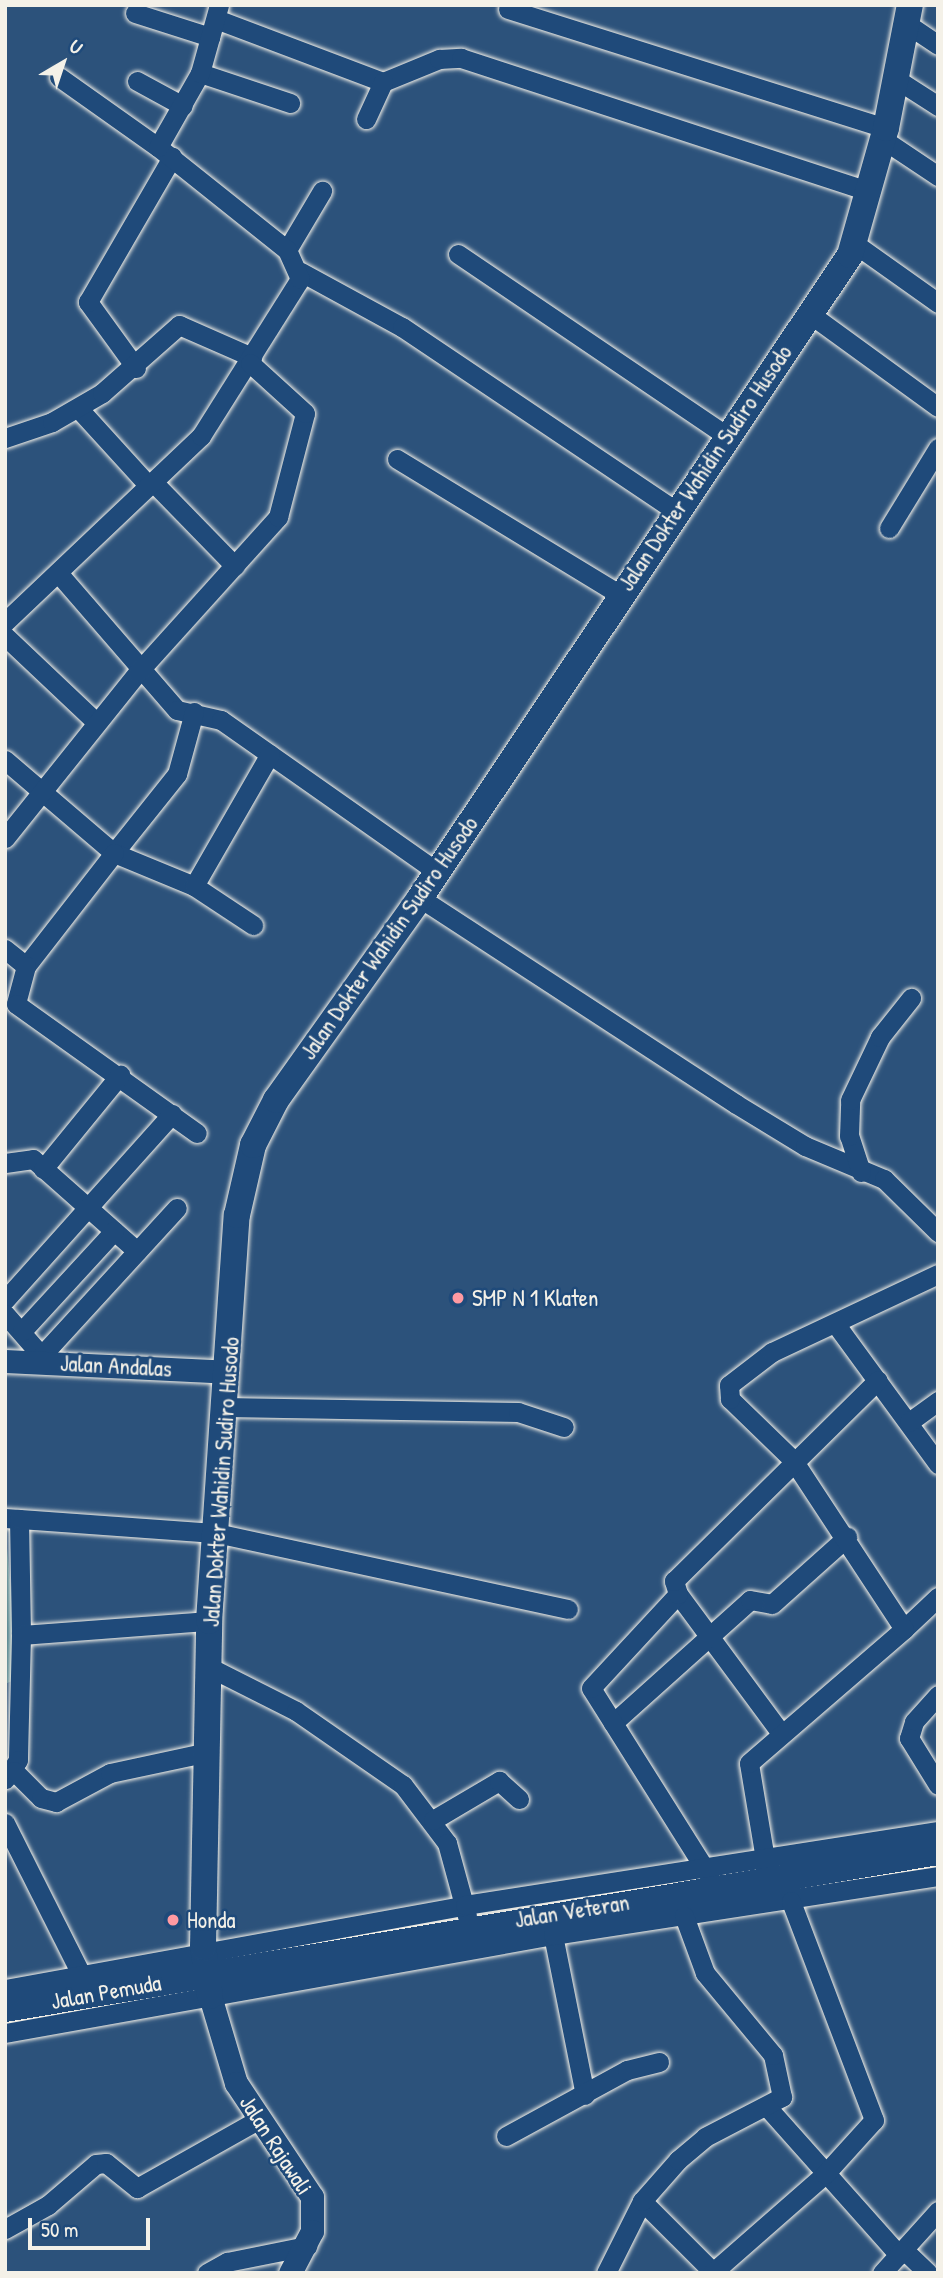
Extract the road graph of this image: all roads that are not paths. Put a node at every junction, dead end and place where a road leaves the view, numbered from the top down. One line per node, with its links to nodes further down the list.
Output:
1 (508, 9): 15 (street)
2 (135, 13): 4 (street)
3 (908, 15): 5 (street); 8 (main road, Jalan Dokter Wahidin Sudiro Husodo)
4 (215, 20): 6 (street); 10 (street)
5 (938, 45)
6 (200, 73): 11 (street); 12 (street)
7 (59, 77): 16 (street)
8 (896, 79): 13 (street); 15 (main road, Jalan Dokter Wahidin Sudiro Husodo)
9 (137, 81): 12 (street)
10 (383, 82): 14 (street); 19 (street)
11 (290, 103)
12 (183, 106): 16 (street)
13 (938, 106)
14 (366, 119)
15 (885, 134): 17 (street); 19 (main road, Jalan Dokter Wahidin Sudiro Husodo)
16 (165, 152): 21 (street); 27 (street)
17 (938, 176)
18 (323, 191): 21 (street)
19 (869, 191): 20 (main road, Jalan Dokter Wahidin Sudiro Husodo)
20 (855, 244): 24 (street); 25 (main road, Jalan Dokter Wahidin Sudiro Husodo)
21 (287, 250): 23 (street)
22 (458, 254): 30 (street)
23 (301, 272): 26 (street); 35 (street)
24 (938, 303)
25 (810, 314): 28 (street); 30 (main road, Jalan Dokter Wahidin Sudiro Husodo)
26 (251, 360): 27 (street); 34 (street); 37 (street)
27 (136, 368): 29 (street)
28 (938, 407)
29 (78, 408): 31 (street); 34 (street)
30 (727, 436): 35 (main road, Jalan Dokter Wahidin Sudiro Husodo)
31 (5, 438)
32 (938, 448): 36 (street)
33 (397, 459): 39 (street)
34 (151, 484): 37 (street); 38 (street)
35 (674, 510): 39 (main road, Jalan Dokter Wahidin Sudiro Husodo)
36 (889, 528)
37 (235, 566): 42 (street)
38 (59, 574): 40 (street); 42 (street)
39 (619, 594): 50 (main road, Jalan Dokter Wahidin Sudiro Husodo)
40 (5, 622)
41 (5, 636): 44 (street)
42 (138, 672): 43 (street); 44 (street)
43 (194, 712): 45 (street); 49 (street)
44 (96, 722): 47 (street)
45 (270, 754): 50 (street); 51 (street)
46 (5, 760): 47 (street)
47 (42, 792): 48 (street); 49 (street)
48 (5, 838)
49 (114, 852): 51 (street); 55 (street)
50 (437, 872): 52 (main road, Jalan Dokter Wahidin Sudiro Husodo)
51 (194, 886): 53 (street)
52 (420, 898): 62 (street); 75 (main road, Jalan Dokter Wahidin Sudiro Husodo)
53 (253, 925)
54 (5, 949): 55 (street)
55 (26, 966): 57 (street)
56 (911, 998): 62 (street)
57 (120, 1075): 58 (street); 61 (street)
58 (172, 1114): 59 (street); 63 (street)
59 (197, 1133)
60 (5, 1163): 61 (street)
61 (43, 1169): 63 (street)
62 (861, 1172): 66 (street)
63 (89, 1206): 65 (street); 69 (street)
64 (177, 1208): 67 (street)
65 (114, 1231): 67 (street); 72 (street)
66 (938, 1232)
67 (137, 1251): 73 (street)
68 (938, 1274): 71 (street)
69 (5, 1300)
70 (5, 1314): 72 (street)
71 (836, 1326): 76 (street); 81 (street)
72 (22, 1331): 73 (street)
73 (45, 1358): 74 (street, Jalan Andalas); 75 (street, Jalan Andalas)
74 (5, 1361)
75 (227, 1372): 78 (main road, Jalan Dokter Wahidin Sudiro Husodo)
76 (878, 1380): 79 (street); 81 (street)
77 (938, 1401): 79 (street)
78 (225, 1407): 80 (street); 84 (main road, Jalan Dokter Wahidin Sudiro Husodo)
79 (909, 1422): 82 (street)
80 (564, 1427)
81 (793, 1460): 85 (street); 86 (street)
82 (938, 1464)
83 (12, 1519): 84 (street); 91 (street)
84 (216, 1533): 88 (street); 89 (main road, Jalan Dokter Wahidin Sudiro Husodo)
85 (847, 1537): 90 (street); 92 (street)
86 (678, 1594): 92 (street); 96 (street)
87 (938, 1597): 90 (street)
88 (568, 1609)
89 (209, 1620): 91 (street); 93 (main road, Jalan Dokter Wahidin Sudiro Husodo)
90 (904, 1629): 97 (street)
91 (22, 1634): 94 (street)
92 (709, 1634): 96 (street); 97 (street)
93 (209, 1667): 98 (main road, Jalan Dokter Wahidin Sudiro Husodo); 102 (street)
94 (12, 1682): 99 (street)
95 (938, 1695): 100 (street)
96 (613, 1723): 108 (street)
97 (781, 1733): 106 (street)
98 (203, 1753): 99 (street); 116 (main road, Jalan Dokter Wahidin Sudiro Husodo)
99 (10, 1775)
100 (938, 1786)
101 (519, 1799): 102 (street)
102 (433, 1820): 112 (street)
103 (5, 1823): 115 (street)
104 (938, 1831): 106 (street)
105 (938, 1852): 106 (main road, Jalan Veteran)
106 (767, 1870): 108 (main road, Jalan Veteran)
107 (938, 1877): 110 (street)
108 (711, 1880): 109 (street); 111 (main road, Jalan Veteran)
109 (593, 1894): 111 (main road, Jalan Veteran); 112 (main road, Jalan Veteran)
110 (791, 1901): 113 (street); 124 (street)
111 (621, 1914): 113 (street); 114 (street)
112 (467, 1916): 116 (main road, Jalan Veteran)
113 (684, 1916): 121 (street)
114 (553, 1936): 116 (street); 120 (street)
115 (82, 1976): 116 (street); 117 (street)
116 (207, 1976): 117 (main road, Jalan Pemuda); 118 (street); 122 (street, Jalan Rajawali)
117 (7, 1991)
118 (5, 2033)
119 (659, 2062): 120 (street)
120 (584, 2095): 123 (street)
121 (768, 2108): 124 (street); 125 (street)
122 (256, 2121): 127 (street); 128 (street, Jalan Rajawali)
123 (506, 2136)
124 (825, 2174): 129 (street); 130 (street)
125 (642, 2201): 130 (street); 133 (street)
126 (938, 2211): 129 (street)
127 (5, 2229)
128 (307, 2246): 131 (street); 132 (street, Jalan Rajawali)
129 (902, 2252): 134 (street); 135 (street)
130 (713, 2272)
131 (207, 2273)
132 (290, 2273)
133 (606, 2273)
134 (882, 2273)
135 (928, 2273)

